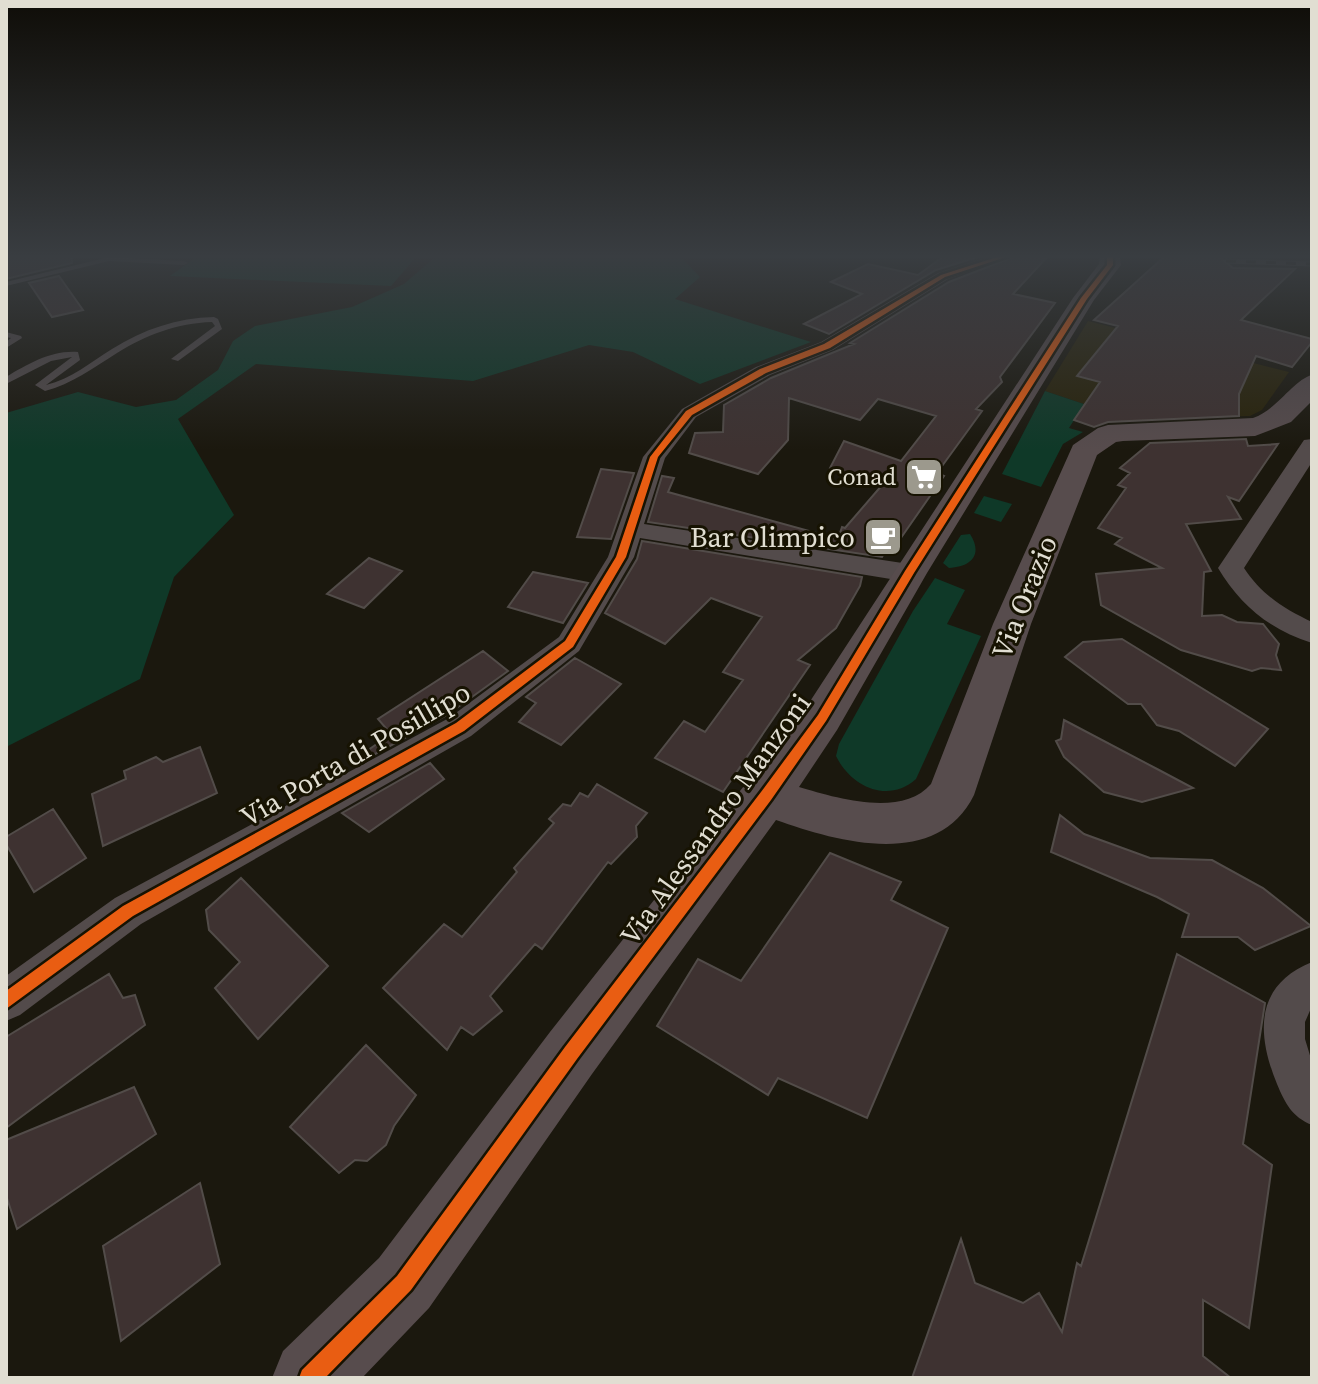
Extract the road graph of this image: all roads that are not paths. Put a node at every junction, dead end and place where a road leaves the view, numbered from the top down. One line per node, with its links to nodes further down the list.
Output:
1 (200, 321): 8 (lane)
2 (215, 321): 7 (lane)
3 (869, 321): 11 (street, Via Porta di Posillipo)
4 (1070, 321): 12 (street, Via Alessandro Manzoni)
5 (6, 334): 6 (lane)
6 (6, 345)
7 (175, 359)
8 (6, 381)
9 (1312, 383): 14 (street, Via Orazio)
10 (1312, 445): 13 (street)
11 (630, 529): 12 (street); 16 (street, Via Porta di Posillipo)
12 (909, 573): 14 (street, Via Alessandro Manzoni)
13 (1312, 633)
14 (766, 796): 18 (street, Via Alessandro Manzoni)
15 (1312, 982): 17 (street)
16 (6, 1001)
17 (1312, 1103)
18 (310, 1378)

